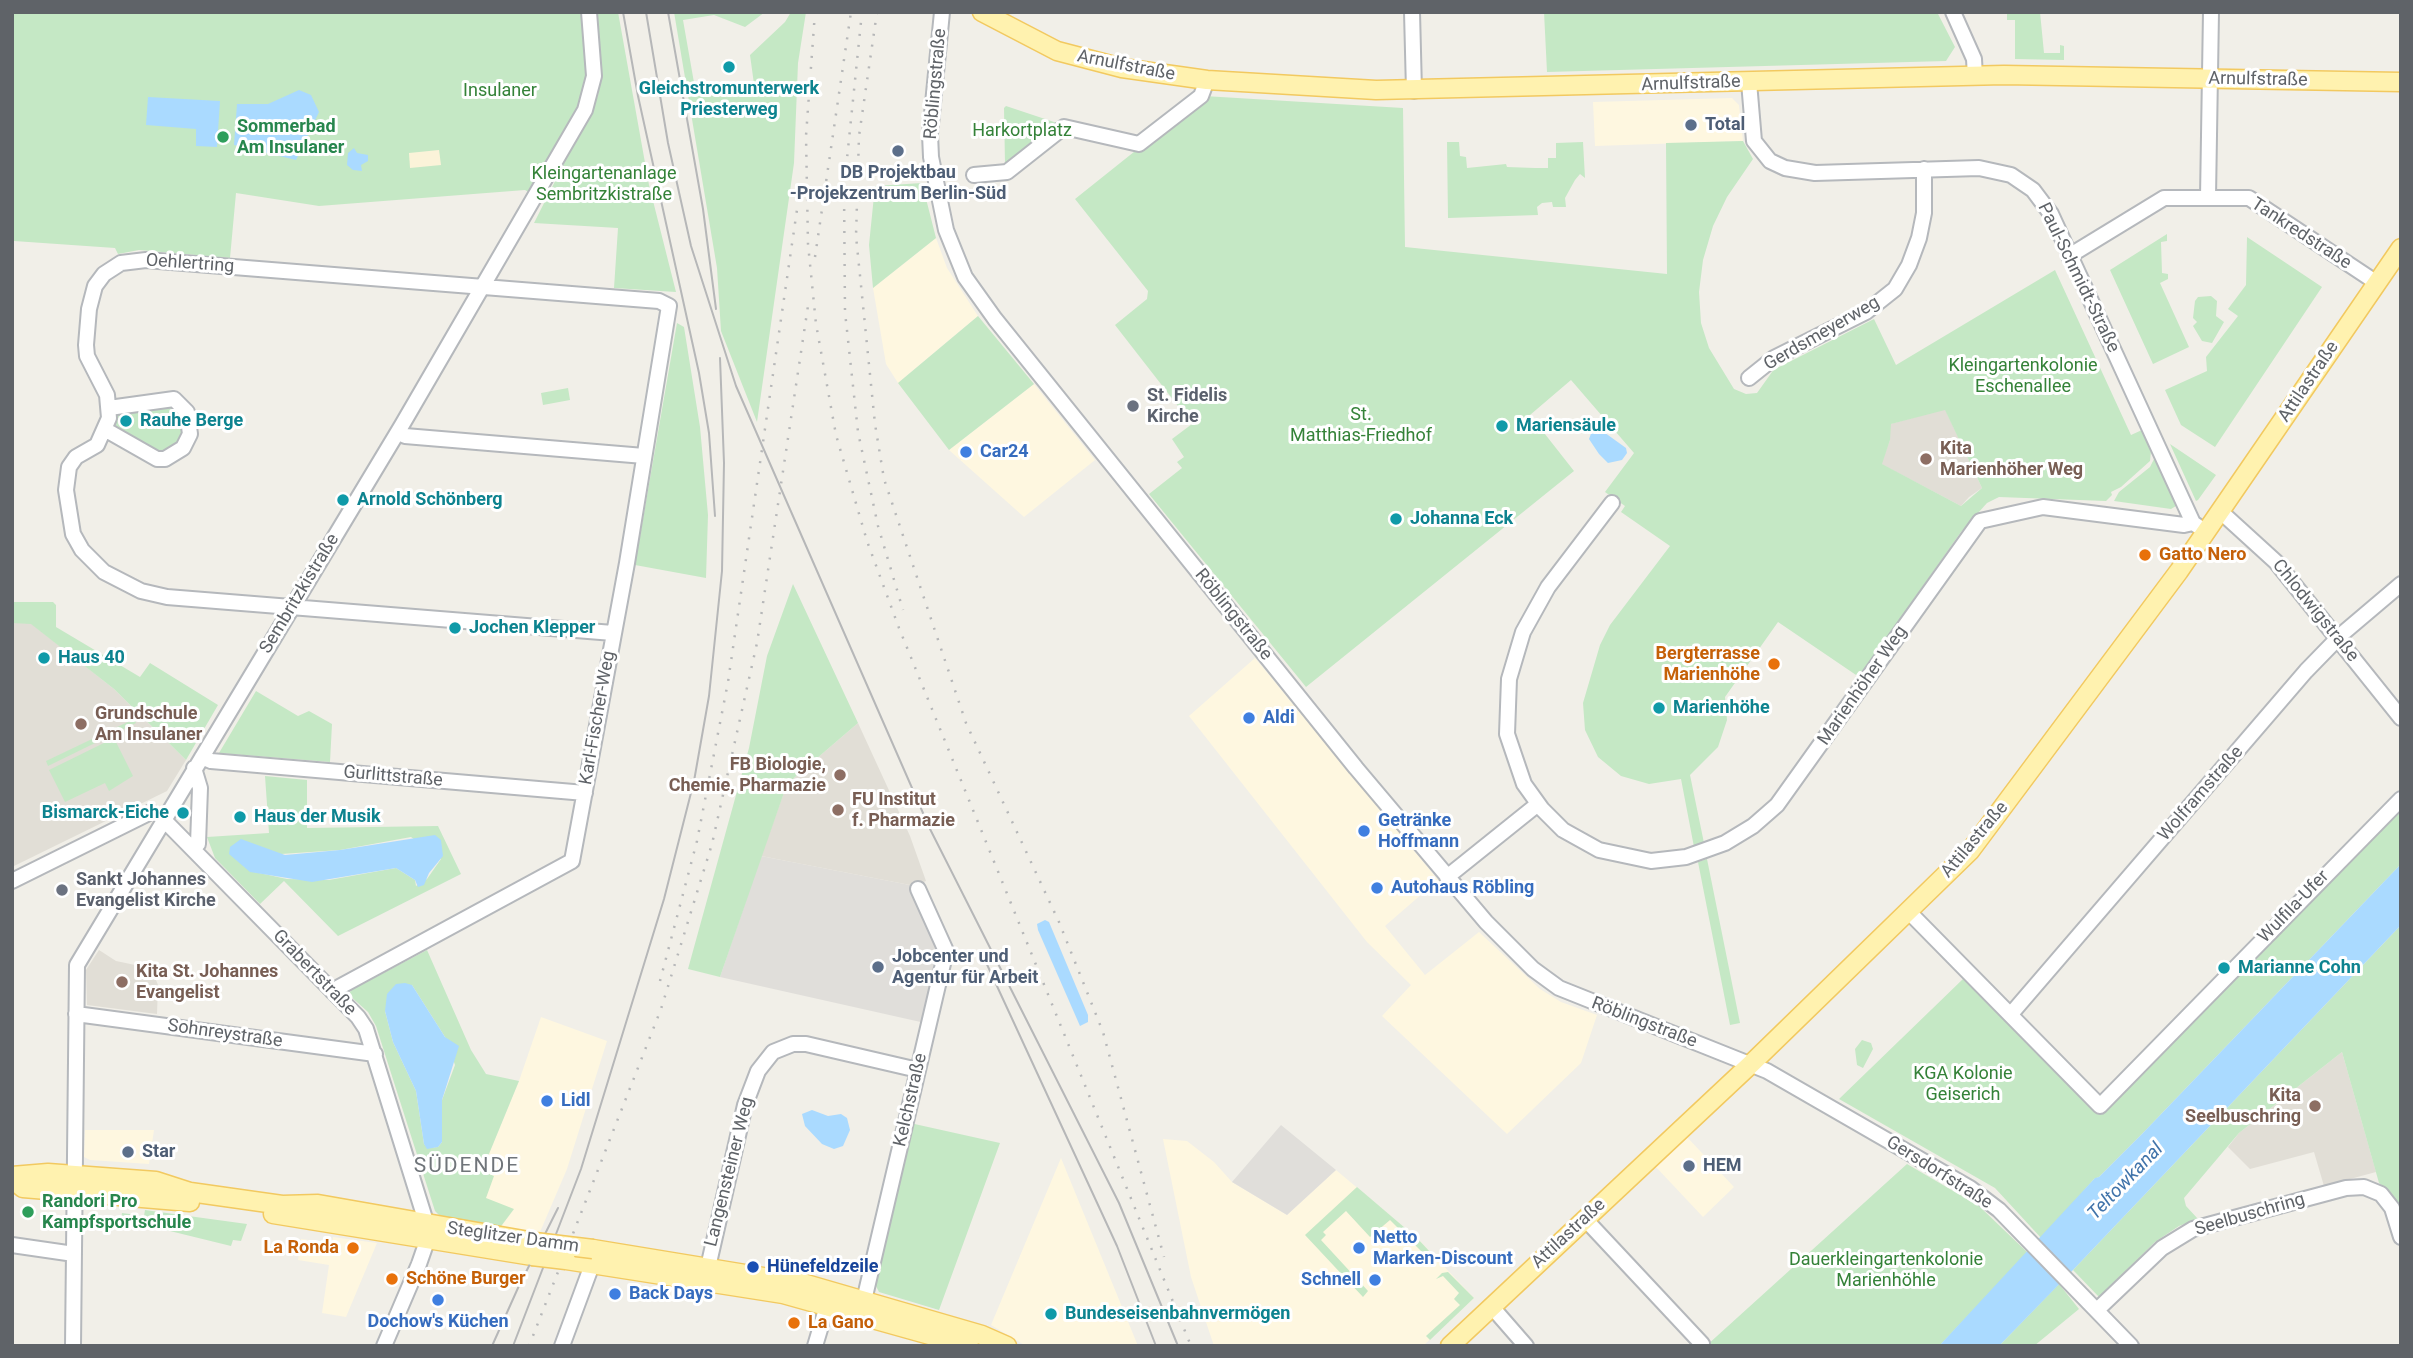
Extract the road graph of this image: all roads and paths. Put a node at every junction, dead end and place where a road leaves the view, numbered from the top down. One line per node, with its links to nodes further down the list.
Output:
1 (589, 12): 19 (street, Sembritzkistraße)
2 (942, 12): 41 (street, Röblingstraße)
3 (1412, 12): 12 (street)
4 (1953, 12): 7 (street)
5 (2211, 12): 8 (street)
6 (988, 14): 9 (main road, Arnulfstraße)
7 (1975, 76): 8 (main road, Arnulfstraße); 10 (main road, Arnulfstraße)
8 (2210, 79): 11 (main road, Arnulfstraße); 15 (street)
9 (1207, 80): 12 (main road, Arnulfstraße); 14 (street)
10 (1749, 82): 12 (main road, Arnulfstraße); 13 (street, Paul-Schmidt-Straße)
11 (2401, 82)
12 (1414, 91)
13 (1924, 169): 17 (street, Paul-Schmidt-Straße); 21 (street, Gerdsmeyerweg)
14 (974, 176)
15 (2208, 197): 17 (street, Tankredstraße); 18 (street, Tankredstraße)
16 (2401, 248): 18 (main road, Attilastraße)
17 (2070, 256): 28 (street, Paul-Schmidt-Straße)
18 (2377, 283): 27 (main road, Attilastraße)
19 (482, 287): 20 (street, Oehlertring); 22 (street, Oehlertring); 24 (street, Sembritzkistraße)
20 (669, 306): 25 (street, Karl-Fischer-Weg)
21 (1749, 378)
22 (109, 408): 23 (street, Oehlertring); 23 (street)
23 (106, 430): 30 (street)
24 (398, 432): 25 (street); 30 (street, Sembritzkistraße)
25 (644, 456): 31 (street, Karl-Fischer-Weg)
26 (1612, 503): 37 (street, Marienhöher Weg)
27 (2220, 512): 28 (main road, Attilastraße); 32 (street, Chlodwigstraße)
28 (2200, 527): 37 (street, Marienhöher Weg); 44 (main road, Attilastraße)
29 (2401, 584): 32 (street, Wolframstraße)
30 (292, 608): 31 (street); 34 (street, Sembritzkistraße)
31 (613, 633): 35 (street, Karl-Fischer-Weg)
32 (2338, 638): 33 (street, Chlodwigstraße); 47 (street, Wolframstraße)
33 (2401, 718)
34 (198, 762): 35 (street, Gurlittstraße); 39 (street, Sembritzkistraße); 40 (street)
35 (585, 793): 45 (street, Karl-Fischer-Weg)
36 (2401, 799): 47 (street, Wulfila-Ufer)
37 (1538, 804): 41 (street)
38 (151, 811): 42 (street)
39 (164, 820): 45 (street, Grabertstraße); 46 (street, Sembritzkistraße)
40 (198, 844)
41 (1447, 877): 49 (street, Röblingstraße)
42 (12, 881)
43 (919, 889): 50 (street, Kelchstraße)
44 (1909, 912): 47 (street); 49 (main road, Attilastraße)
45 (332, 991): 48 (street, Grabertstraße)
46 (76, 1014): 48 (street, Sohnreystraße); 52 (street, Sembritzkistraße)
47 (2011, 1014)
48 (375, 1054): 54 (street, Grabertstraße)
49 (1751, 1064): 53 (main road, Attilastraße); 63 (street, Gersdorfstraße)
50 (918, 1070): 59 (street, Langensteiner Weg); 62 (street, Kelchstraße)
51 (12, 1178): 52 (main road, Steglitzer Damm)
52 (74, 1184): 54 (main road, Steglitzer Damm); 57 (street, Sembritzkistraße)
53 (1585, 1219): 61 (main road, Attilastraße); 64 (street)
54 (427, 1233): 58 (main road, Steglitzer Damm, bridge); 66 (street)
55 (2401, 1237): 63 (street, Seelbuschring)
56 (12, 1245): 57 (street)
57 (74, 1254): 65 (street, Sembritzkistraße)
58 (592, 1256): 59 (main road, Steglitzer Damm); 67 (street)
59 (706, 1273): 60 (main road, Steglitzer Damm)
60 (829, 1298): 62 (main road, Steglitzer Damm); 68 (street)
61 (1492, 1307): 71 (main road, Attilastraße); 72 (street)
62 (862, 1308): 69 (main road, Steglitzer Damm); 70 (main road, Steglitzer Damm)
63 (2097, 1311): 73 (street, Gersdorfstraße)
64 (1702, 1344)
65 (73, 1346)
66 (384, 1346)
67 (562, 1346)
68 (815, 1346)
69 (969, 1346)
70 (1007, 1346)
71 (1450, 1346)
72 (1525, 1346)
73 (2131, 1346)

